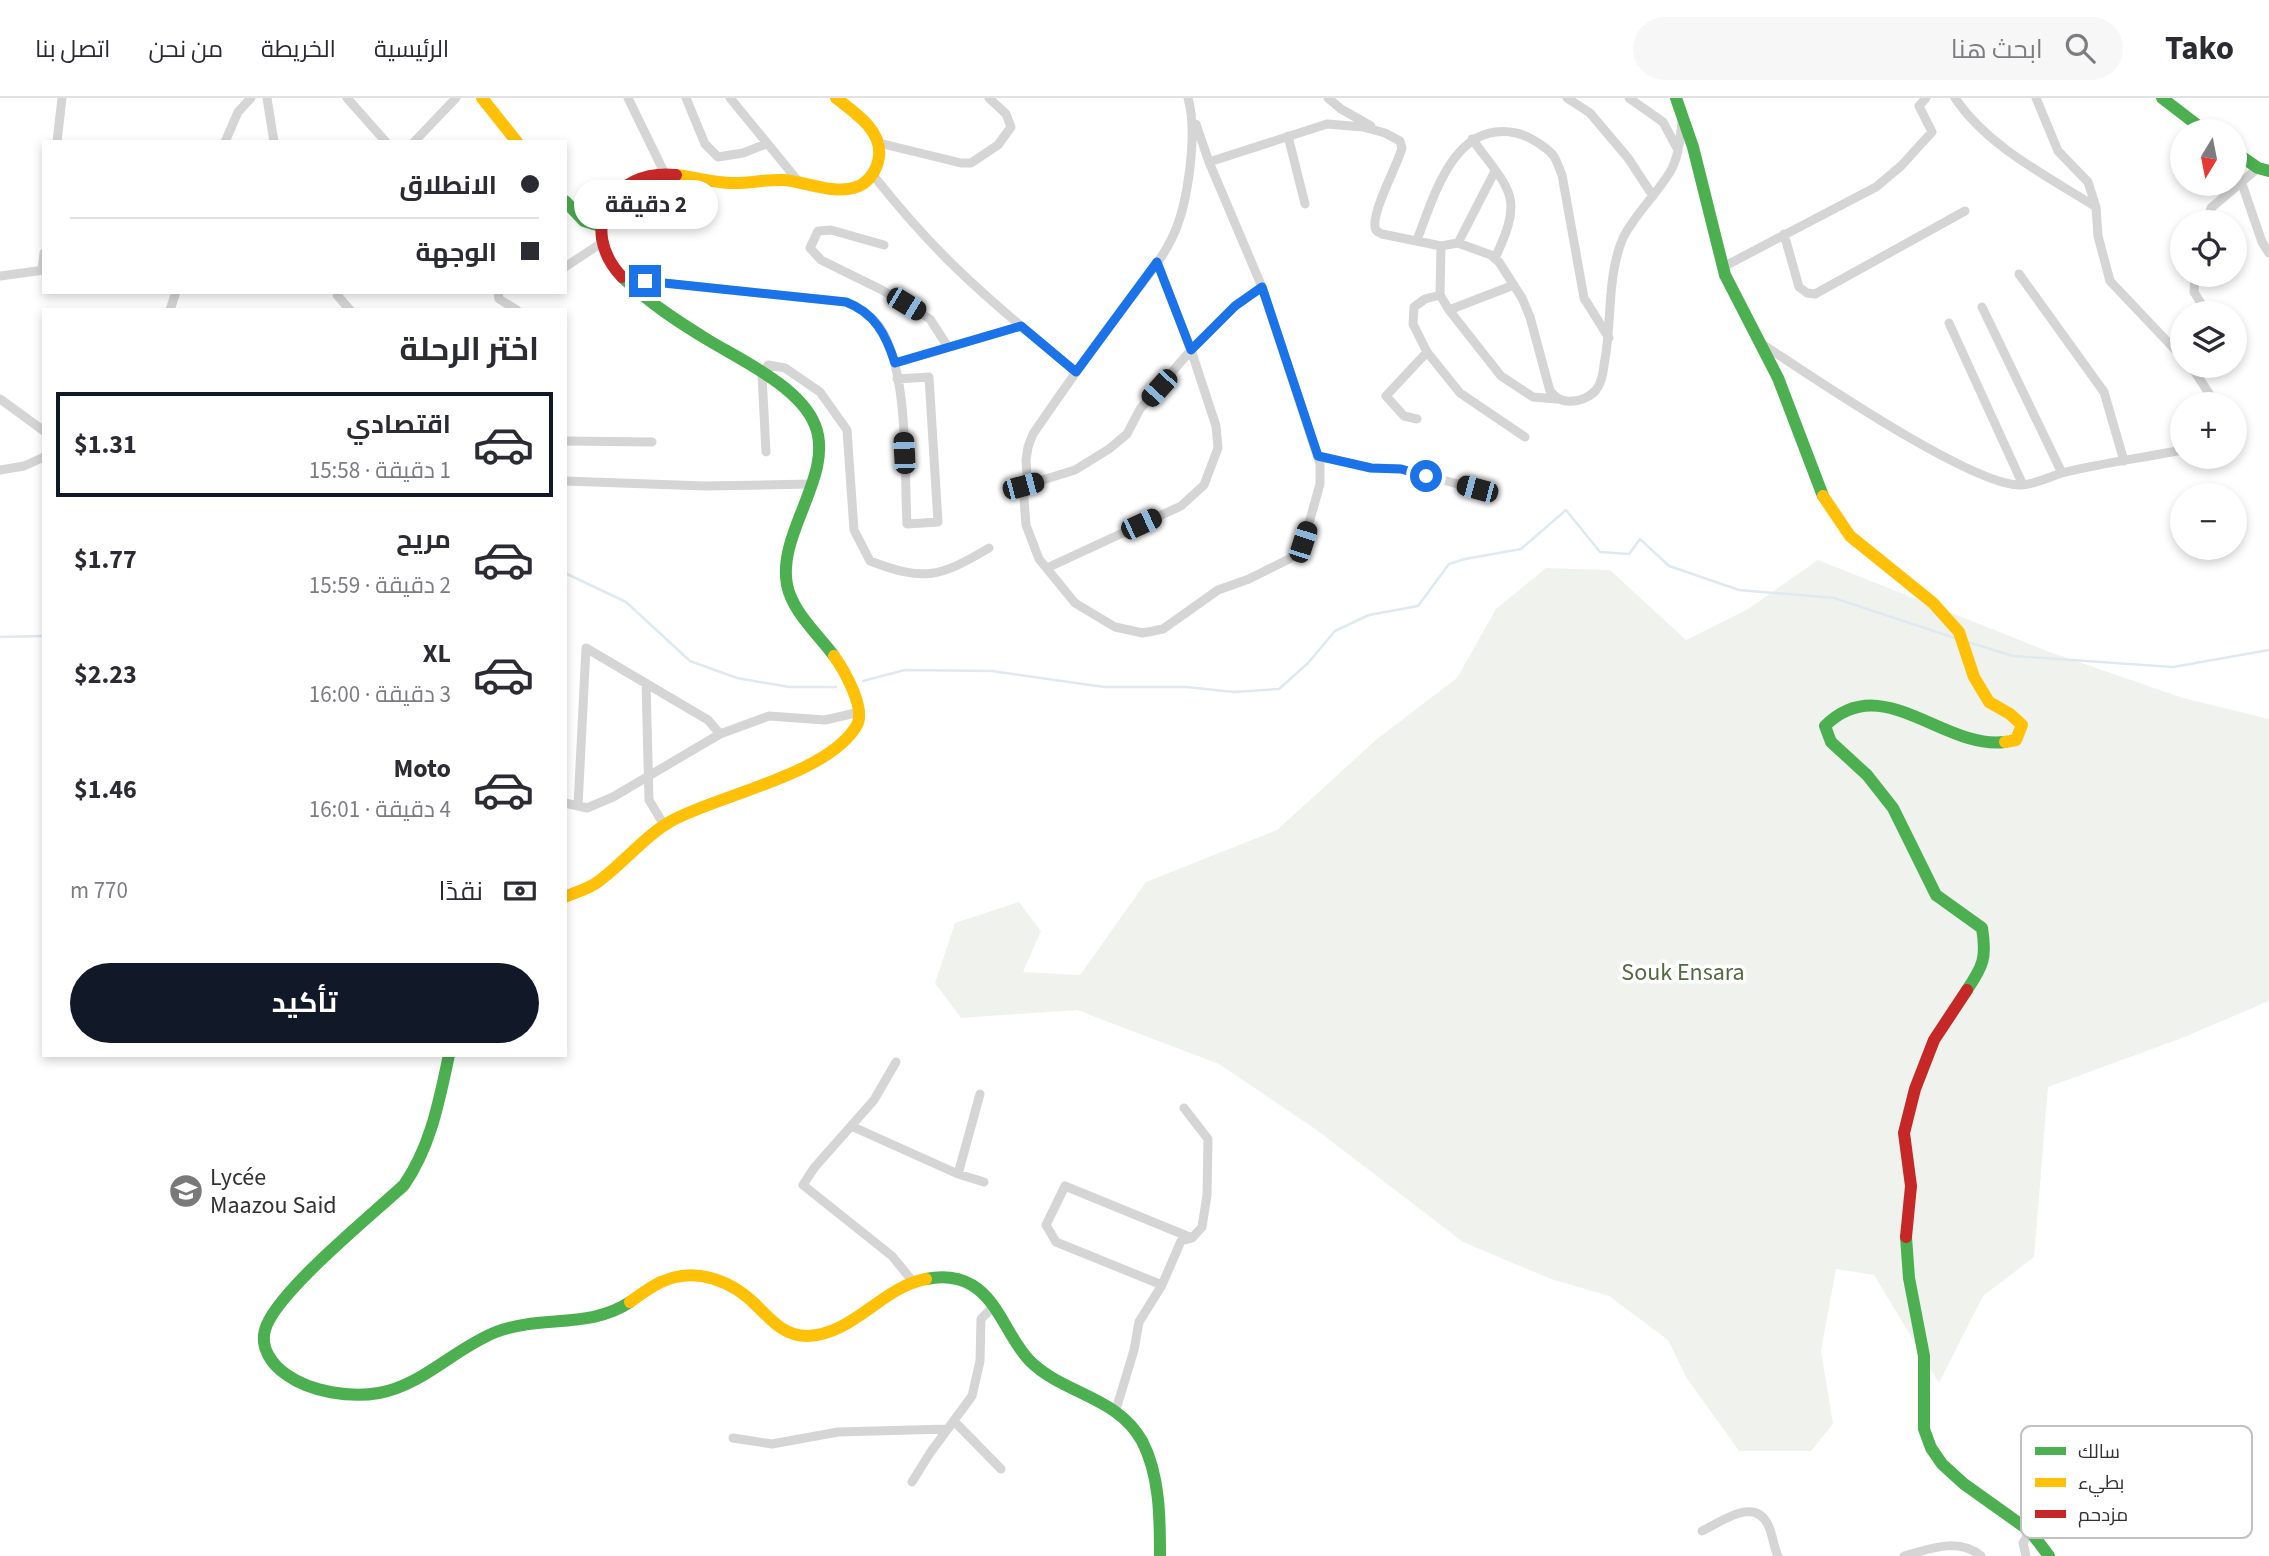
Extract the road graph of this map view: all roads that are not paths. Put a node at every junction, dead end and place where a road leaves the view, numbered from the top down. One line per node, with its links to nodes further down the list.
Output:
1 (62, 98): 27 (street)
2 (249, 98): 28 (street)
3 (267, 98): 29 (street)
4 (347, 98): 30 (street)
5 (456, 98): 31 (street)
6 (482, 98): 32 (main road)
7 (628, 98): 40 (street)
8 (686, 98): 34 (street)
9 (730, 98): 34 (street)
10 (836, 98): 33 (main road)
11 (989, 98): 33 (street)
12 (1188, 98): 21 (street)
13 (1328, 98): 24 (street)
14 (1567, 98): 44 (street)
15 (1629, 98): 35 (street)
16 (1676, 98): 23 (main road)
17 (1926, 98): 53 (street)
18 (1955, 98): 49 (street)
19 (2036, 98): 49 (street)
20 (2162, 98): 22 (main road)
21 (1193, 116): 37 (street); 61 (street)
22 (2190, 119)
23 (1682, 121): 35 (street); 63 (main road)
24 (1385, 134): 25 (street); 54 (street)
25 (1288, 136): 37 (street); 48 (street)
26 (1472, 139): 39 (street); 54 (street); 79 (street)
27 (57, 140)
28 (226, 140)
29 (274, 140)
30 (384, 140)
31 (416, 140)
32 (515, 140)
33 (879, 143): 41 (main road)
34 (766, 144): 43 (street)
35 (1678, 149): 44 (street)
36 (2247, 160): 38 (main road)
37 (1209, 162): 69 (street)
38 (2263, 170): 42 (street)
39 (1495, 171): 55 (street); 60 (street)
40 (665, 174): 43 (main road); 52 (main road)
41 (873, 175): 43 (main road); 78 (street)
42 (2247, 178)
43 (799, 182)
44 (1653, 196): 79 (street)
45 (2224, 196): 50 (street)
46 (2246, 196): 59 (street)
47 (567, 203): 52 (main road)
48 (1306, 204)
49 (2096, 207): 81 (street)
50 (2210, 210)
51 (1965, 211): 53 (street)
52 (600, 226): 56 (main road)
53 (1784, 234): 63 (street)
54 (1417, 240): 58 (street)
55 (1458, 243): 58 (street); 60 (street)
56 (600, 244): 62 (street); 67 (main road)
57 (884, 245): 82 (street)
58 (1441, 246): 72 (street)
59 (2269, 253)
60 (1495, 258): 68 (street)
61 (1157, 262): 83 (street); 86 (street)
62 (567, 266)
63 (1723, 267): 80 (main road)
64 (42, 270): 66 (street)
65 (2019, 274): 100 (street)
66 (0, 276)
67 (621, 279): 85 (street); 87 (main road)
68 (1514, 285): 76 (street); 90 (street)
69 (1262, 287): 83 (street); 98 (street)
70 (498, 294): 75 (street)
71 (337, 295): 74 (street)
72 (1440, 295): 76 (street); 84 (street)
73 (1982, 307): 102 (street)
74 (347, 308)
75 (514, 308)
76 (1449, 310): 90 (street)
77 (1949, 323): 105 (street)
78 (1021, 326): 82 (street); 86 (street)
79 (1609, 338): 90 (street)
80 (1758, 341): 105 (street); 134 (main road)
81 (2170, 344)
82 (948, 347): 85 (street)
83 (1191, 350): 106 (street); 109 (street)
84 (1427, 352): 91 (street); 93 (street)
85 (895, 363): 88 (street)
86 (1076, 372): 106 (street)
87 (762, 375): 96 (street); 104 (main road); 108 (street)
88 (897, 379): 88 (street)
89 (0, 399): 92 (street)
90 (1557, 399)
91 (1417, 419)
92 (42, 430)
93 (1525, 437)
94 (567, 441): 95 (street)
95 (652, 442)
96 (766, 452)
97 (2170, 452): 100 (street)
98 (1318, 456): 107 (street); 109 (street)
99 (42, 458): 101 (street)
100 (2124, 461): 102 (street)
101 (0, 470)
102 (2062, 473): 105 (street)
103 (567, 481): 104 (street)
104 (810, 484): 111 (main road)
105 (2023, 485)
106 (1023, 486): 109 (street)
107 (1477, 489)
108 (989, 548)
109 (1047, 568)
110 (646, 683): 112 (street); 113 (street); 115 (street)
111 (860, 712): 112 (street); 116 (main road)
112 (720, 734): 113 (street)
113 (648, 775): 115 (street); 116 (street)
114 (567, 803): 115 (street)
115 (578, 806)
116 (664, 825): 117 (main road)
117 (567, 896)
118 (449, 1057): 126 (main road)
119 (896, 1062): 122 (street)
120 (980, 1094): 123 (street)
121 (1184, 1108): 125 (street)
122 (851, 1126): 123 (street); 126 (street)
123 (958, 1174): 124 (street)
124 (984, 1182)
125 (1192, 1238): 127 (street); 127 (street)
126 (914, 1283): 128 (main road)
127 (1162, 1286): 129 (street)
128 (994, 1306): 129 (main road); 130 (street)
129 (1115, 1413): 138 (main road)
130 (951, 1425): 131 (street); 132 (street); 133 (street)
131 (733, 1438)
132 (1001, 1469)
133 (912, 1482)
134 (2021, 1524)
135 (1702, 1531): 139 (street)
136 (2026, 1538): 142 (street)
137 (2035, 1538): 143 (main road)
138 (1160, 1556)
139 (1778, 1556)
140 (1903, 1556): 141 (street)
141 (1981, 1556)
142 (2026, 1556)
143 (2049, 1556)

